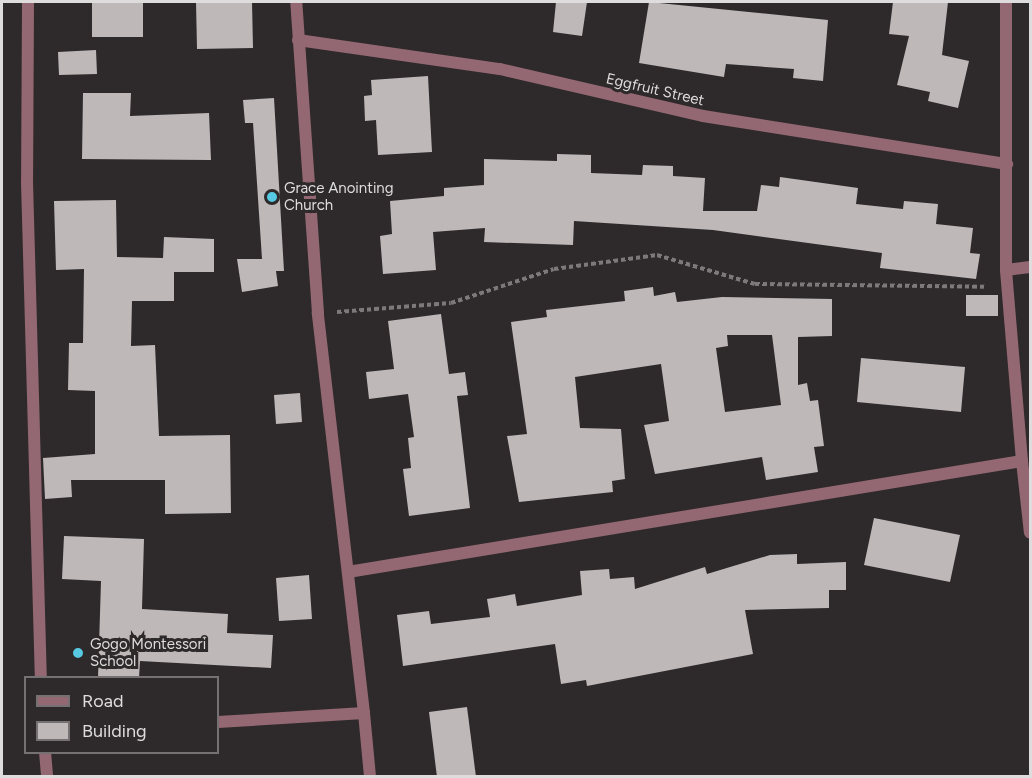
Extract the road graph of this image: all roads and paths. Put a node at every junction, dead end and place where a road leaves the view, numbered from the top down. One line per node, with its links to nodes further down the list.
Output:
1 (28, 2): 14 (street)
2 (297, 2): 4 (street)
3 (1006, 2): 5 (street)
4 (298, 40): 5 (street, Eggfruit Street); 9 (street)
5 (1006, 164): 7 (street)
6 (1030, 267): 7 (street)
7 (1006, 270): 8 (street)
8 (1008, 288): 9 (path); 10 (street)
9 (318, 313): 13 (street)
10 (1022, 461): 11 (street); 13 (street)
11 (1030, 533): 12 (street)
12 (1030, 539)
13 (348, 572): 15 (street)
14 (41, 676)
15 (364, 713): 16 (street); 19 (street)
16 (219, 722)
17 (45, 754): 18 (street)
18 (47, 777)
19 (370, 777)

